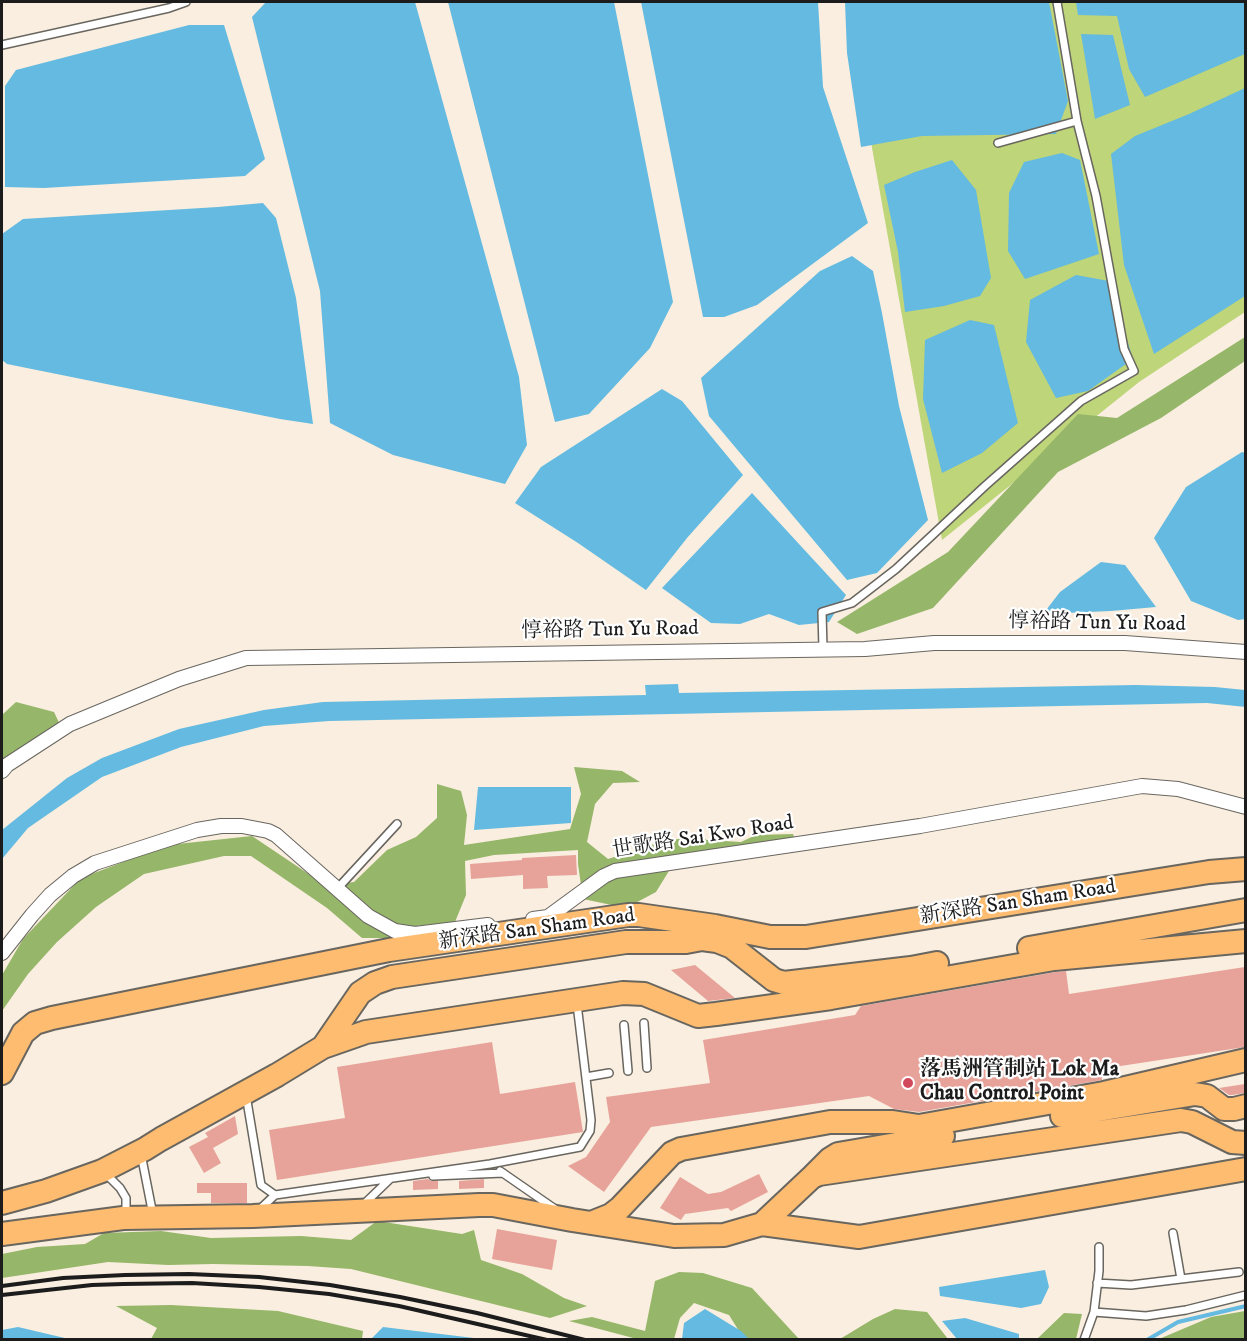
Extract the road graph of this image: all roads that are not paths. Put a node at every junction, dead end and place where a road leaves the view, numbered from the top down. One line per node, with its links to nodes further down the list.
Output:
1 (186, 2): 3 (lane)
2 (1057, 2): 4 (lane)
3 (2, 45)
4 (1077, 121): 5 (lane); 6 (lane)
5 (998, 143)
6 (823, 649): 7 (street, 惇裕路 Tun Yu Road); 8 (street, 惇裕路 Tun Yu Road)
7 (1245, 652)
8 (2, 771)
9 (1245, 807): 12 (street, 世歌路 Sai Kwo Road)
10 (397, 824): 12 (lane)
11 (1245, 869): 23 (main road, 新深路 San Sham Road)
12 (338, 889): 15 (street, 世歌路 Sai Kwo Road)
13 (1245, 910): 19 (main road, 新深路 San Sham Road)
14 (1245, 941): 16 (main road, 新深路 San Sham Road)
15 (2, 953)
16 (577, 1000): 19 (main road, 新深路 San Sham Road); 25 (lane)
17 (644, 1023): 21 (lane)
18 (624, 1025): 22 (lane)
19 (323, 1047): 26 (main road, 新深路 San Sham Road)
20 (1245, 1060): 42 (main road)
21 (647, 1068)
22 (628, 1071)
23 (2, 1073)
24 (609, 1073): 25 (lane)
25 (586, 1077): 30 (lane)
26 (246, 1092): 29 (main road, 新深路 San Sham Road); 36 (lane)
27 (1245, 1106): 34 (main road)
28 (1245, 1143): 34 (main road)
29 (145, 1149): 32 (main road, 新深路 San Sham Road); 40 (lane)
30 (490, 1164): 33 (lane); 35 (lane)
31 (1245, 1169): 43 (main road)
32 (102, 1171): 37 (main road, 新深路 San Sham Road); 41 (lane)
33 (503, 1173): 35 (lane); 42 (lane)
34 (812, 1177): 43 (main road)
35 (391, 1178): 36 (lane); 38 (lane)
36 (275, 1195): 39 (lane)
37 (2, 1203)
38 (357, 1211): 39 (main road); 42 (main road)
39 (253, 1216): 40 (main road)
40 (154, 1217): 41 (main road)
41 (123, 1218): 45 (main road)
42 (582, 1221): 43 (main road)
43 (762, 1224)
44 (1173, 1233): 48 (lane)
45 (2, 1234)
46 (1100, 1247): 49 (lane)
47 (1239, 1272): 48 (lane)
48 (1181, 1279): 49 (lane)
49 (1097, 1283): 51 (lane)
50 (1245, 1295): 51 (lane)
51 (1094, 1312): 52 (lane)
52 (1084, 1340)

